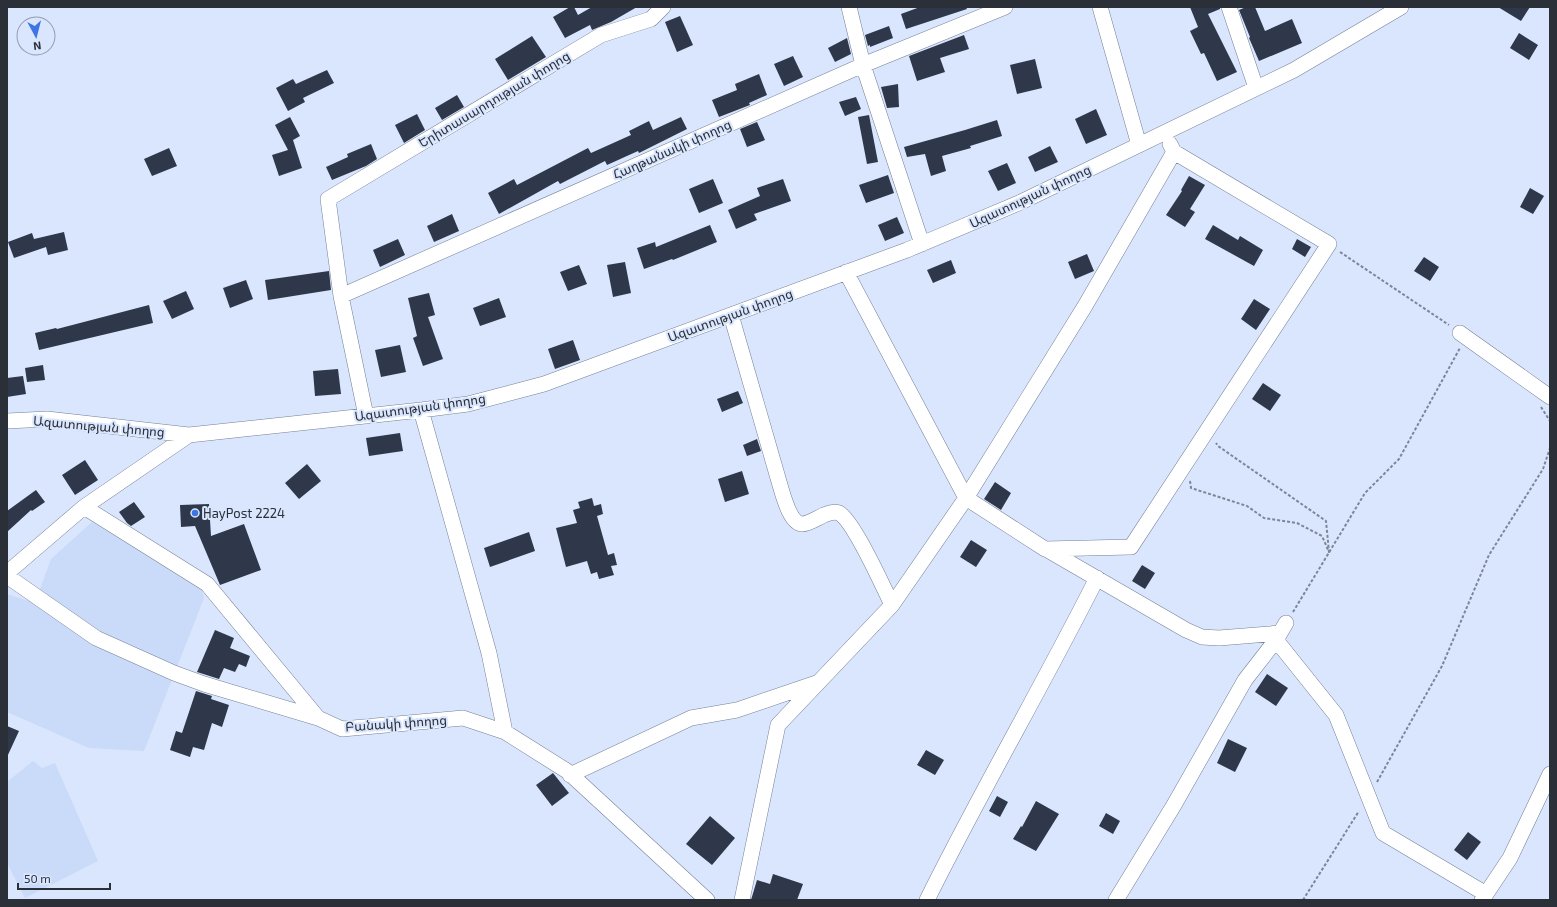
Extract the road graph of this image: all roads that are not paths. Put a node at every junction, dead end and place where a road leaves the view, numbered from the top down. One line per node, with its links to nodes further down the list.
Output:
1 (663, 7): 14 (street, Երիտասարդության փողոց)
2 (849, 7): 7 (street)
3 (1005, 7): 7 (street, Հաղթանակի փողոց)
4 (1100, 7): 10 (street)
5 (1229, 7): 8 (street)
6 (1401, 7): 8 (street, Ազատության փողոց)
7 (863, 65): 12 (street); 14 (street, Հաղթանակի փողոց)
8 (1256, 88): 9 (street, Ազատության փողոց)
9 (1164, 133): 10 (street, Ազատության փողոց); 11 (street)
10 (1139, 145): 12 (street, Ազատության փողոց)
11 (1174, 152): 22 (street); 24 (street)
12 (922, 244): 13 (street, Ազատության փողոց)
13 (846, 272): 15 (street, Ազատության փողոց); 22 (street)
14 (341, 296): 19 (street)
15 (731, 315): 18 (street, Ազատության փողոց); 28 (street)
16 (1460, 333): 17 (street)
17 (1550, 397)
18 (421, 410): 19 (street, Ազատության փողոց); 32 (street)
19 (366, 416): 21 (street, Ազատության փողոց)
20 (7, 421): 21 (street, Ազատության փողոց)
21 (190, 435): 23 (street)
22 (966, 498): 24 (street); 28 (street)
23 (84, 507): 25 (street); 31 (street, Բանակի փողոց)
24 (1045, 549): 27 (street)
25 (7, 573)
26 (7, 576): 31 (street)
27 (1096, 578): 29 (street); 38 (street)
28 (892, 605): 30 (street)
29 (1281, 632): 35 (street); 39 (street)
30 (819, 682): 34 (street); 37 (street)
31 (318, 718): 32 (street, Բանակի փողոց)
32 (505, 732): 34 (street, Բանակի փողոց)
33 (1550, 774): 35 (street)
34 (570, 775): 36 (street, Բանակի փողոց)
35 (1484, 897)
36 (707, 900)
37 (742, 900)
38 (927, 900)
39 (1116, 900)

